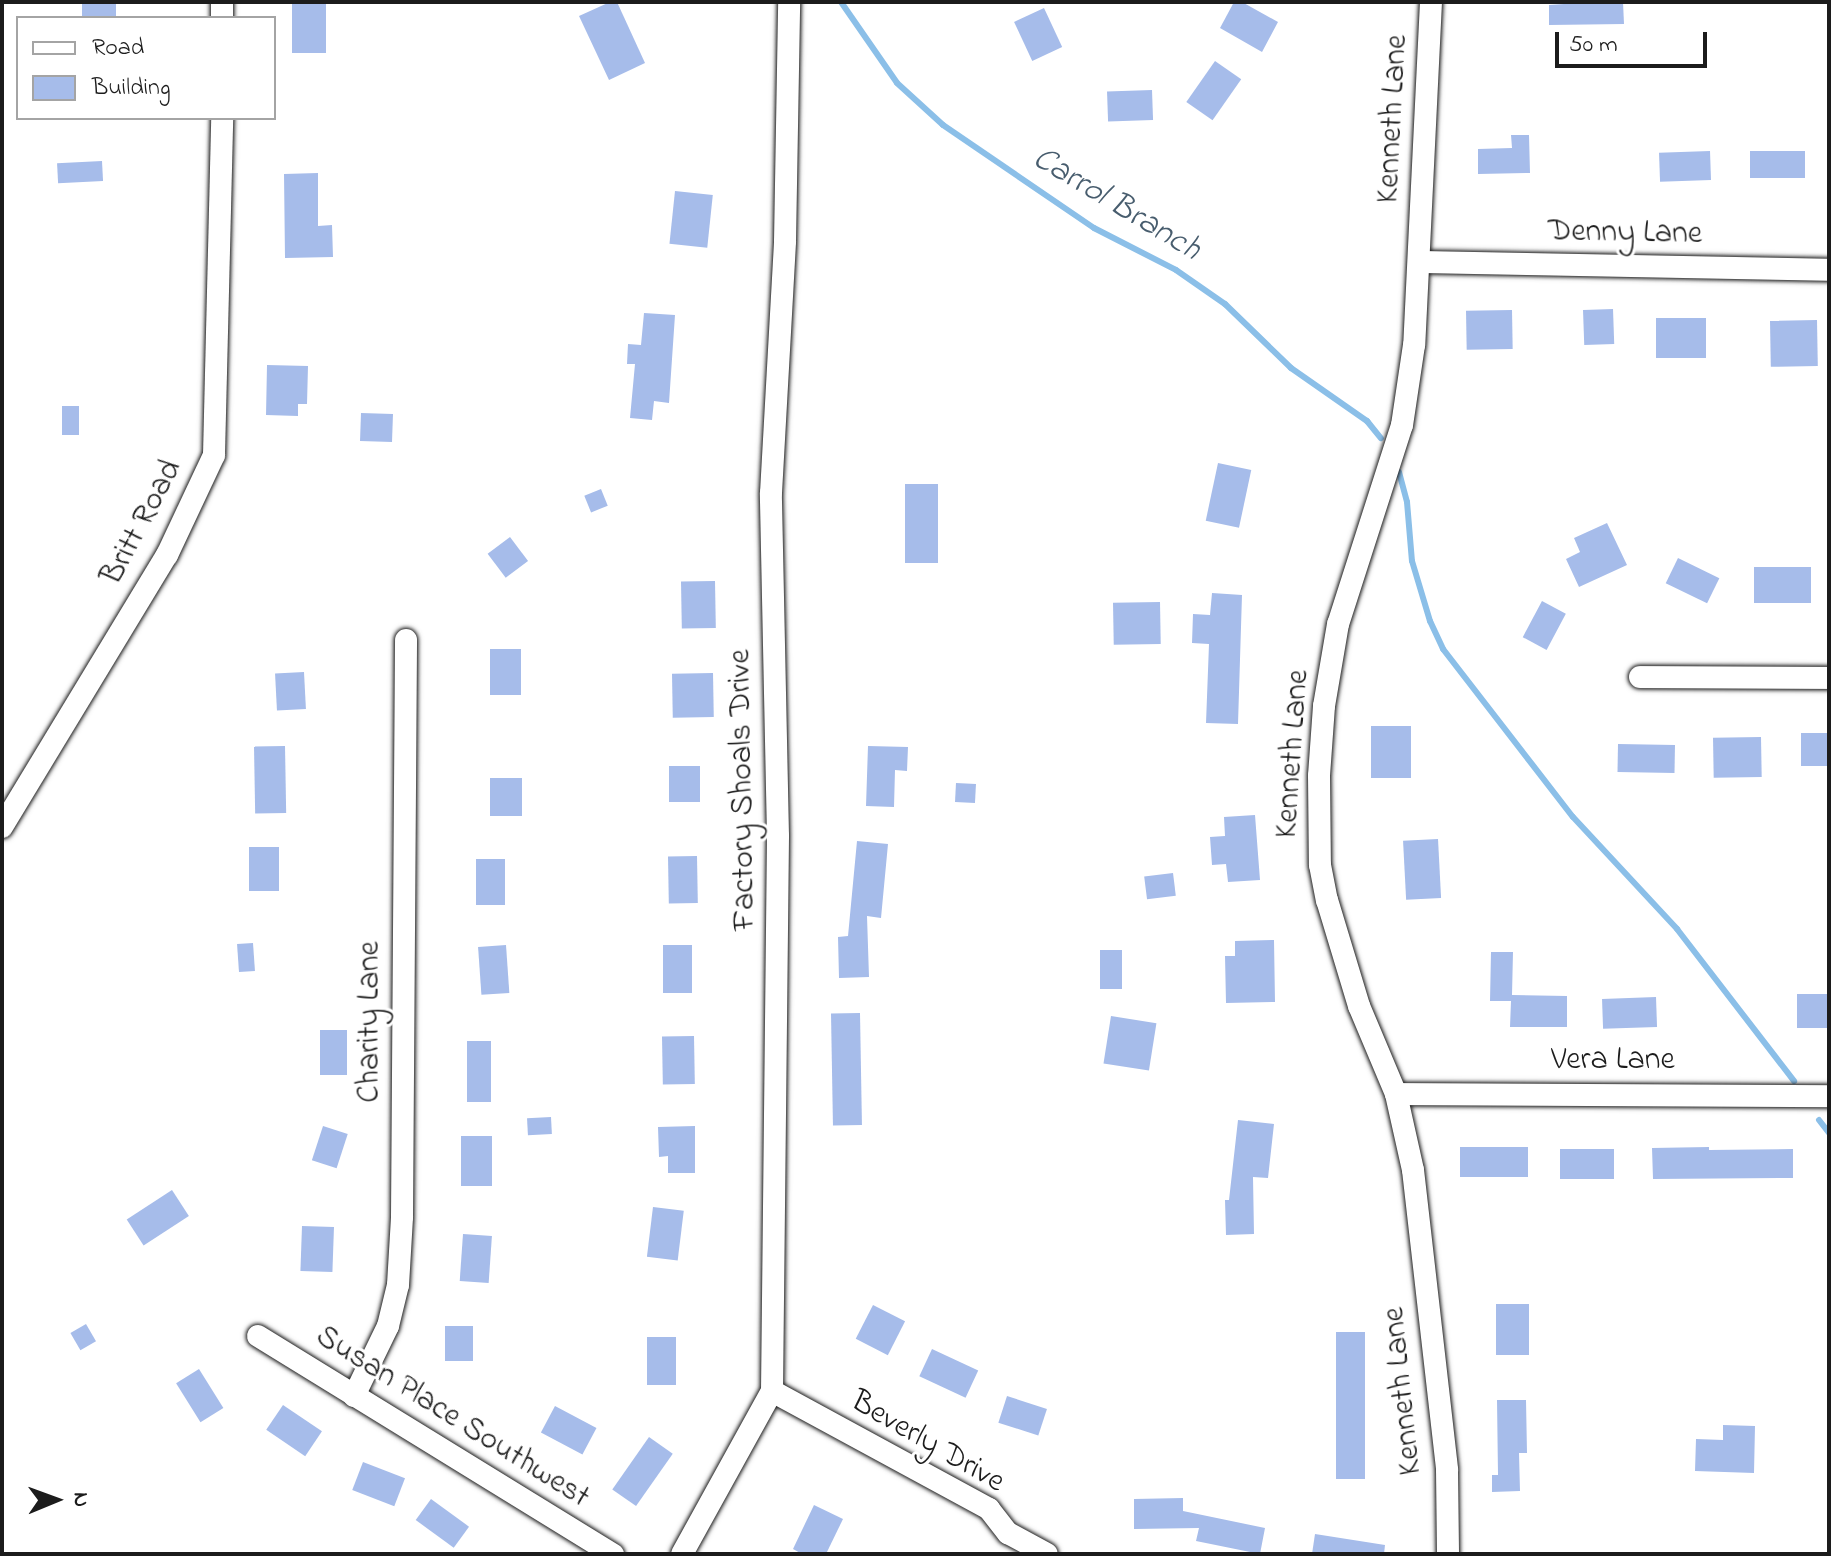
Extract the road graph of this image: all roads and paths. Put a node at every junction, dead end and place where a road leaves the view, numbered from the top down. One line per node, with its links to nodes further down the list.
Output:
1 (789, 2): 13 (street, Factory Shoals Drive)
2 (1431, 2): 4 (street, Kenneth Lane)
3 (222, 120): 9 (street, Britt Road)
4 (1420, 262): 5 (street, Denny Lane); 10 (street, Kenneth Lane)
5 (1829, 270)
6 (406, 640): 14 (street, Charity Lane)
7 (1640, 677): 8 (street)
8 (1829, 678)
9 (2, 827)
10 (1396, 1094): 11 (street, Vera Lane); 18 (street, Kenneth Lane)
11 (1829, 1096)
12 (258, 1336): 14 (street, Susan Place Southwest)
13 (772, 1391): 16 (street, Factory Shoals Drive); 17 (street, Beverly Drive)
14 (354, 1396): 15 (street, Susan Place Southwest)
15 (613, 1554)
16 (682, 1554)
17 (1047, 1554)
18 (1448, 1554)

